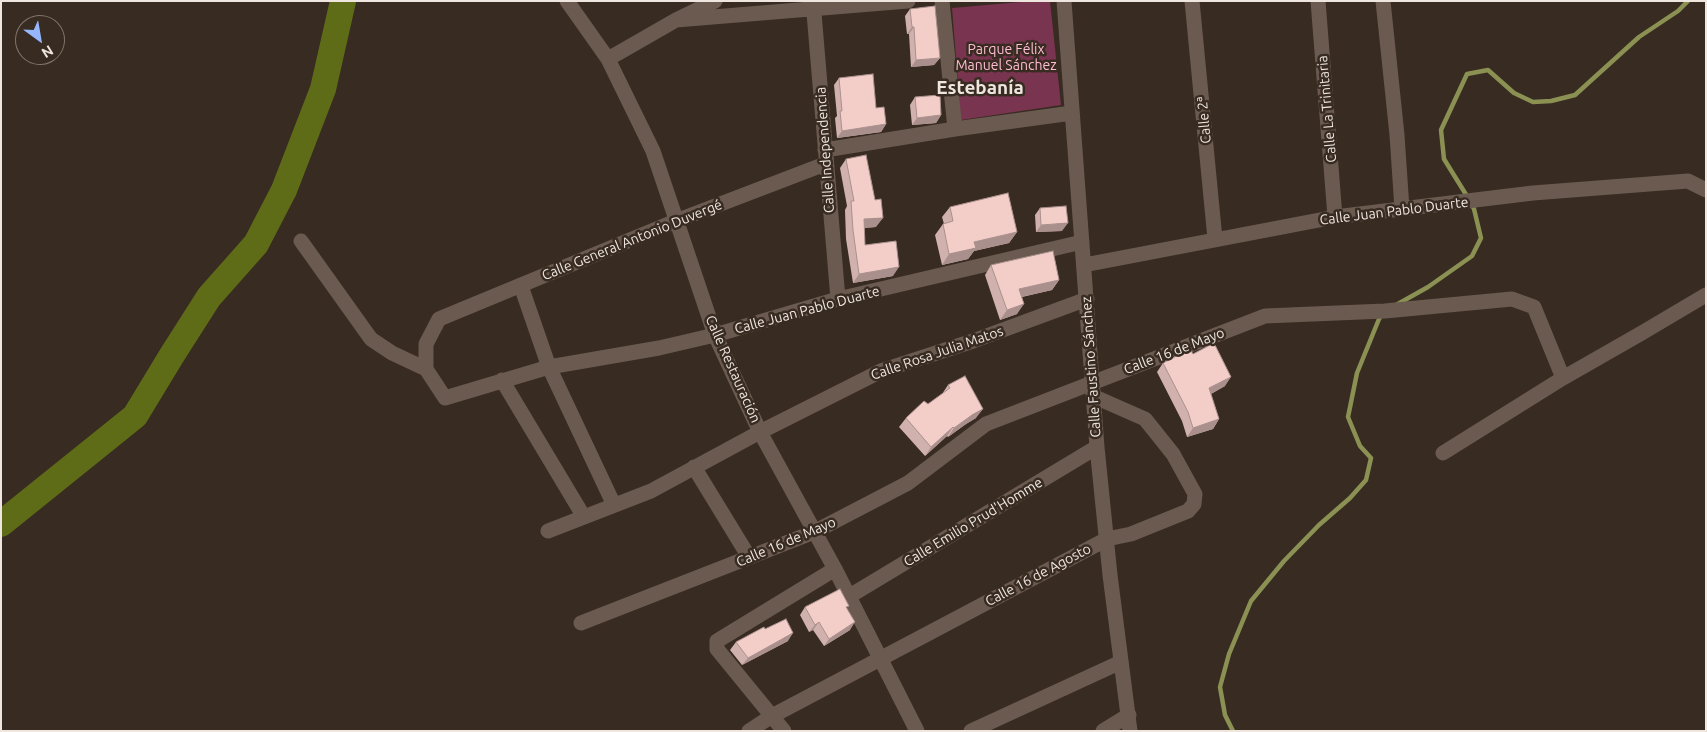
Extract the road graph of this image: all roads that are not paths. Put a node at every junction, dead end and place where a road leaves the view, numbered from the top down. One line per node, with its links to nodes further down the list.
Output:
1 (567, 1): 10 (street, Calle Restauración)
2 (908, 1): 8 (street)
3 (942, 1): 12 (street)
4 (1064, 1): 11 (street, Calle Faustino Sánchez)
5 (1192, 1): 18 (street, Calle 2ª)
6 (1318, 1): 16 (street, Calle La Trinitaria)
7 (1383, 1): 15 (street)
8 (814, 5): 9 (street); 13 (street, Calle Independencia)
9 (711, 6): 10 (street)
10 (608, 59): 17 (street, Calle Restauración)
11 (1072, 113): 12 (street, Calle General Antonio Duvergé); 20 (street, Calle Faustino Sánchez)
12 (955, 129): 13 (street, Calle General Antonio Duvergé)
13 (825, 157): 17 (street, Calle General Antonio Duvergé); 24 (street, Calle Independencia)
14 (1706, 190): 15 (street, Calle Juan Pablo Duarte)
15 (1402, 209): 16 (street, Calle Juan Pablo Duarte)
16 (1335, 217): 18 (street, Calle Juan Pablo Duarte)
17 (676, 221): 22 (street, Calle General Antonio Duvergé); 26 (street, Calle Restauración)
18 (1215, 239): 21 (street, Calle Juan Pablo Duarte)
19 (301, 241): 28 (street)
20 (1082, 242): 21 (street, Calle Faustino Sánchez); 24 (street, Calle Juan Pablo Duarte)
21 (1084, 265): 25 (street, Calle Faustino Sánchez)
22 (521, 286): 27 (street); 28 (street, Calle General Antonio Duvergé)
23 (1706, 295): 29 (street)
24 (838, 299): 26 (street, Calle Juan Pablo Duarte)
25 (1087, 299): 31 (street, Calle Faustino Sánchez); 32 (street, Calle Rosa Julia Matos)
26 (715, 336): 27 (street, Calle Juan Pablo Duarte); 32 (street, Calle Restauración)
27 (549, 366): 30 (street, Calle Juan Pablo Duarte); 36 (street)
28 (426, 369): 30 (street, Calle Juan Pablo Duarte)
29 (1563, 378): 31 (street, Calle 16 de Mayo); 34 (street)
30 (502, 380): 37 (street)
31 (1094, 390): 33 (street, Calle Faustino Sánchez); 39 (street, Calle 16 de Mayo); 40 (street, Calle 16 de Agosto)
32 (760, 432): 35 (street, Calle Rosa Julia Matos); 39 (street, Calle Restauración)
33 (1097, 447): 40 (street, Calle Faustino Sánchez); 43 (street, Calle Emilio Prud'Homme)
34 (1443, 453)
35 (694, 467): 36 (street, Calle Rosa Julia Matos); 41 (street)
36 (614, 505): 37 (street, Calle Rosa Julia Matos)
37 (584, 517): 38 (street, Calle Rosa Julia Matos)
38 (548, 531)
39 (814, 532): 41 (street, Calle 16 de Mayo); 42 (street, Calle Restauración)
40 (1107, 539): 45 (street, Calle 16 de Agosto); 46 (street, Calle Faustino Sánchez)
41 (748, 557): 44 (street, Calle 16 de Mayo)
42 (835, 569): 43 (street, Calle Restauración); 48 (street)
43 (848, 597): 45 (street, Calle Restauración)
44 (581, 623)
45 (880, 660): 48 (street, Calle 16 de Agosto); 51 (street, Calle Restauración)
46 (1121, 662): 47 (street, Calle Faustino Sánchez); 52 (street)
47 (1129, 715): 53 (street); 54 (street, Calle Faustino Sánchez)
48 (772, 716): 49 (street, Calle 16 de Agosto); 50 (street)
49 (749, 731)
50 (784, 731)
51 (917, 731)
52 (971, 731)
53 (1103, 731)
54 (1130, 731)

